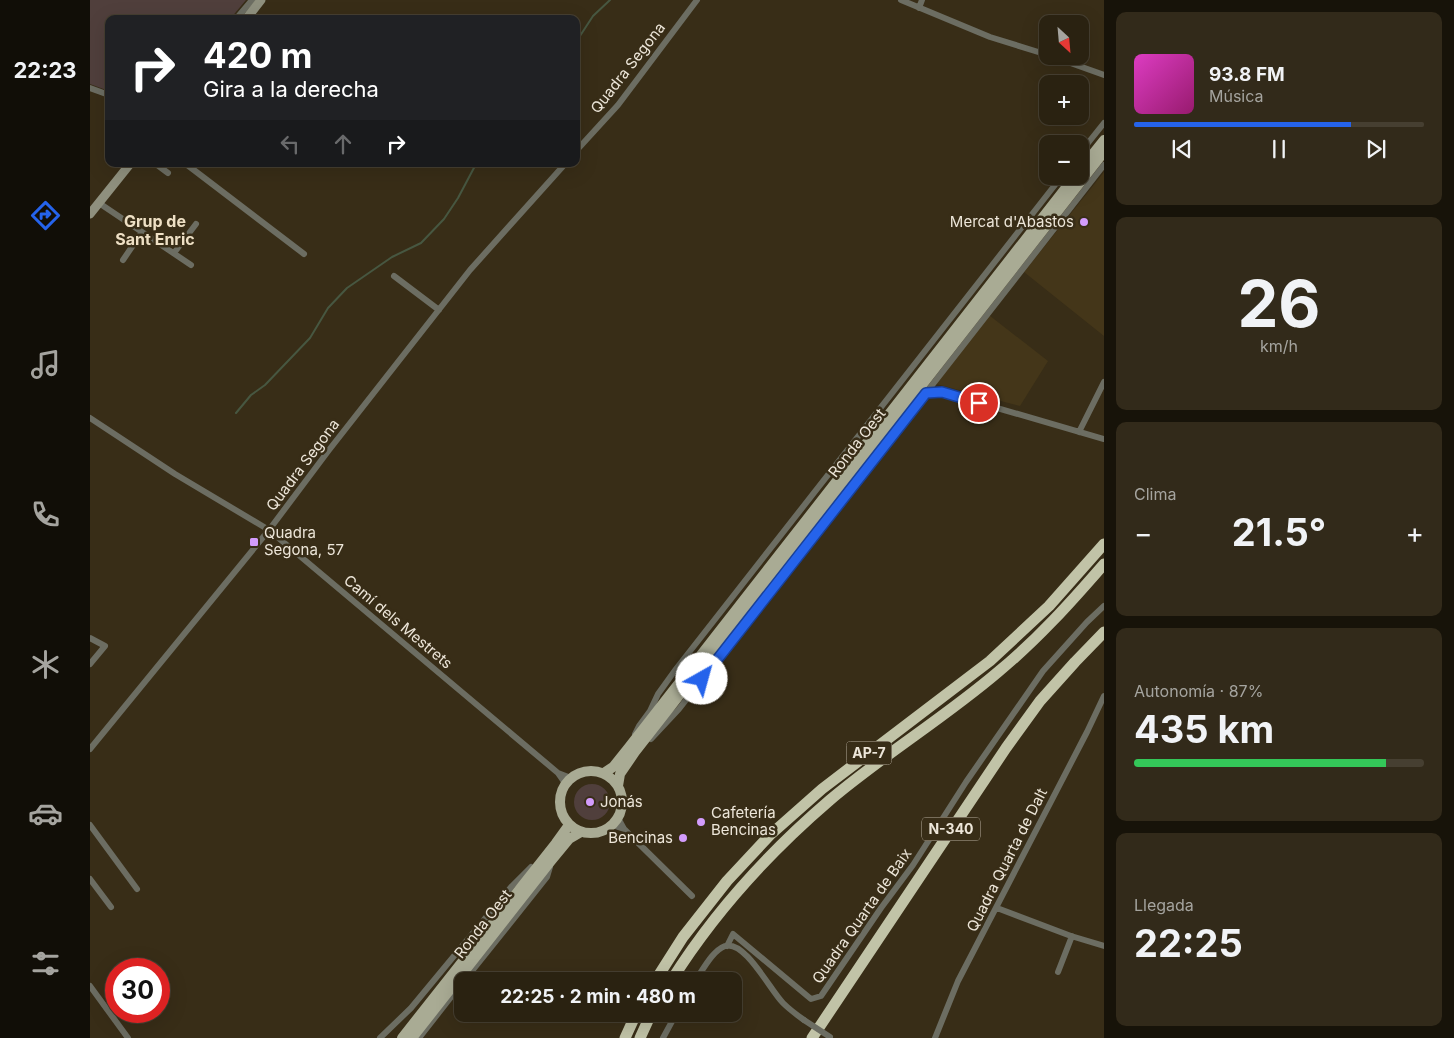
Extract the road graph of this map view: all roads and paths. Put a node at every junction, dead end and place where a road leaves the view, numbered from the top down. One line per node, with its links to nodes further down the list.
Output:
1 (252, 0): 7 (street)
2 (261, 0): 8 (street)
3 (697, 0): 17 (street, Quadra Segona)
4 (901, 0): 6 (street)
5 (922, 0): 6 (street)
6 (919, 8): 9 (street)
7 (239, 15)
8 (249, 15)
9 (1039, 52)
10 (1076, 65): 11 (street)
11 (1104, 75)
12 (90, 88): 13 (street)
13 (105, 93)
14 (1104, 123): 16 (street)
15 (1104, 140): 19 (main road)
16 (1089, 142)
17 (580, 147)
18 (1104, 152): 55 (main road, Ronda Oest)
19 (1089, 159)
20 (1104, 165): 38 (street, Ronda Oest)
21 (128, 167): 28 (street)
22 (160, 167): 25 (street)
23 (190, 167): 33 (street)
24 (562, 167): 37 (street, Quadra Segona)
25 (168, 173)
26 (1055, 185): 55 (street, Ronda Oest)
27 (1068, 185): 55 (main road, Ronda Oest)
28 (99, 203): 29 (street); 31 (street)
29 (90, 214)
30 (196, 224): 32 (street)
31 (142, 232): 32 (street); 34 (street)
32 (174, 253): 35 (street)
33 (304, 254)
34 (123, 260)
35 (191, 264)
36 (394, 276): 37 (street)
37 (439, 310): 45 (street, Quadra Segona)
38 (938, 377): 40 (street); 41 (street, Ronda Oest)
39 (1104, 382): 43 (street)
40 (942, 392): 41 (street); 43 (street)
41 (926, 393): 55 (street, Ronda Oest)
42 (90, 418): 45 (street, Camí dels Mestrets)
43 (1079, 432): 44 (street)
44 (1104, 439)
45 (269, 530): 54 (street, Quadra Segona); 57 (street, Camí dels Mestrets)
46 (1104, 544): 73 (highway, AP-7)
47 (1104, 564): 74 (highway, AP-7)
48 (1104, 606): 70 (street, Quadra Quarta de Baix)
49 (1104, 632): 90 (highway, N-340)
50 (90, 638): 51 (street)
51 (90, 664)
52 (1104, 696): 53 (street, Quadra Quarta de Dalt)
53 (1101, 707): 68 (street, Quadra Quarta de Dalt)
54 (90, 749)
55 (632, 750): 56 (main road, Ronda Oest); 58 (main road, Ronda Oest)
56 (604, 773): 57 (main road); 58 (main road)
57 (568, 781): 61 (main road)
58 (618, 786): 59 (main road)
59 (615, 822): 62 (main road); 66 (street)
60 (90, 825): 65 (street)
61 (569, 825): 62 (main road); 63 (main road, Ronda Oest)
62 (581, 832): 63 (main road, Ronda Oest)
63 (549, 858): 72 (street); 83 (street, Ronda Oest); 84 (main road, Ronda Oest); 85 (main road, Ronda Oest)
64 (90, 879): 67 (street)
65 (137, 889)
66 (692, 896)
67 (111, 907)
68 (997, 908): 69 (street); 92 (street, Quadra Quarta de Dalt)
69 (1072, 936): 71 (street); 76 (street)
70 (727, 946): 75 (street); 91 (street, bridge)
71 (1104, 946)
72 (471, 972)
73 (661, 972)
74 (677, 972)
75 (702, 972)
76 (1058, 972)
77 (90, 986): 82 (street)
78 (454, 993): 86 (street)
79 (632, 1022): 87 (highway)
80 (647, 1022): 88 (highway)
81 (672, 1022): 89 (street)
82 (128, 1038)
83 (380, 1038)
84 (402, 1038)
85 (412, 1038)
86 (419, 1038)
87 (625, 1038)
88 (640, 1038)
89 (663, 1038)
90 (812, 1038)
91 (831, 1038)
92 (935, 1038)

